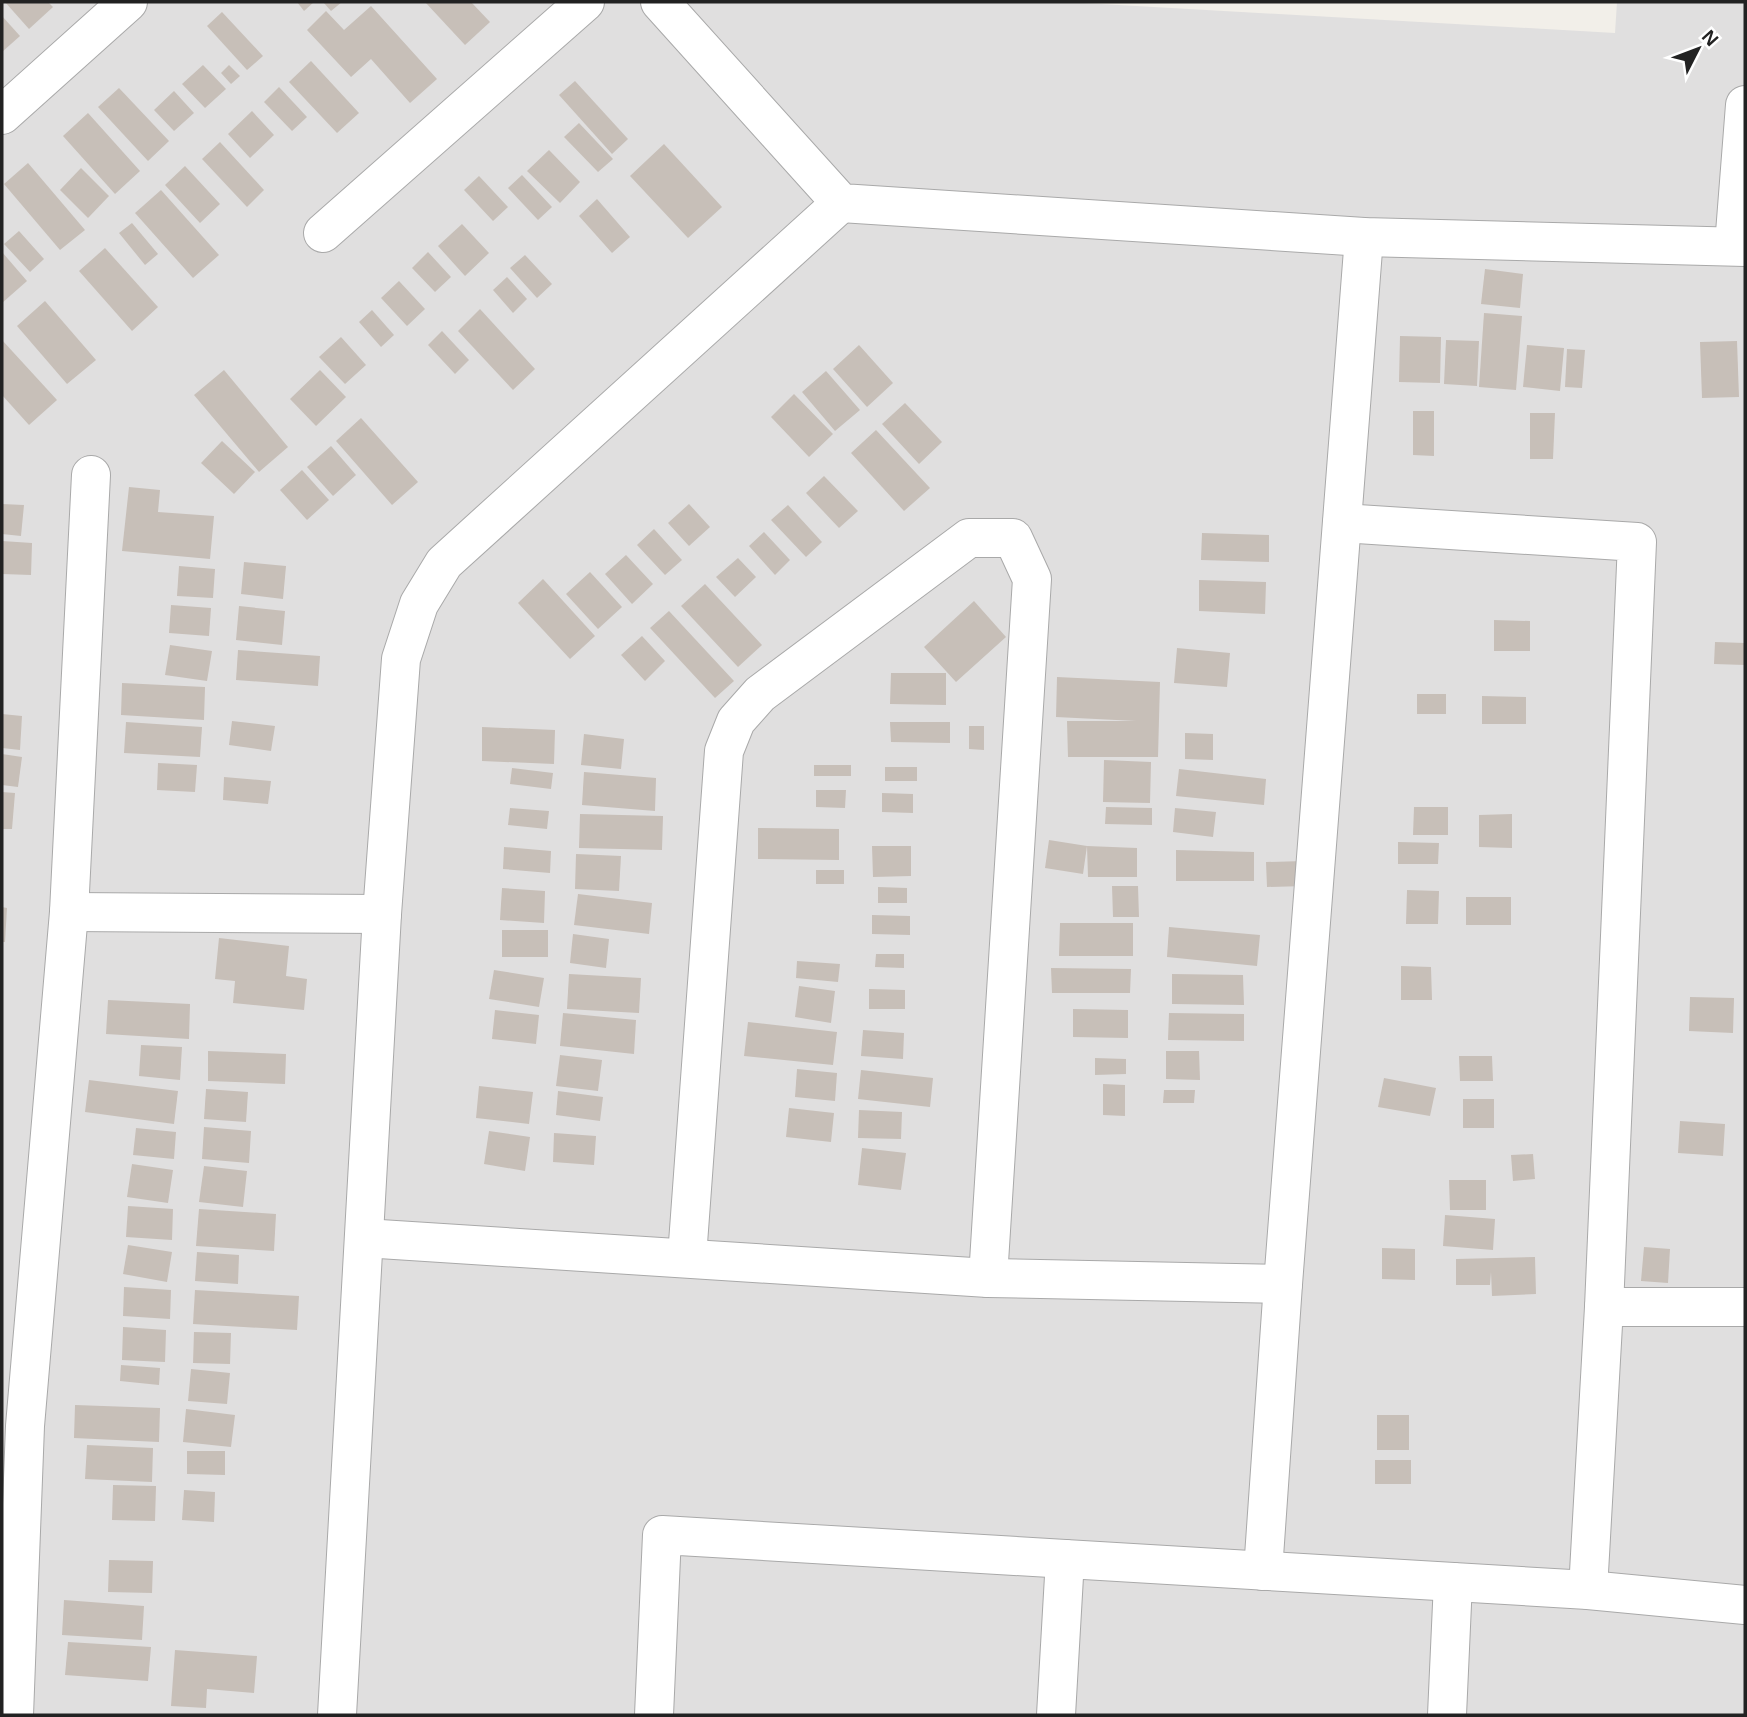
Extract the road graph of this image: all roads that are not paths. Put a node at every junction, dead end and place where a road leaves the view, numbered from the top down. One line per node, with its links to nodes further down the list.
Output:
1 (128, 2): 5 (street)
2 (585, 2): 7 (street)
3 (660, 2): 6 (street)
4 (1745, 105): 9 (street)
5 (2, 115)
6 (841, 203): 8 (street); 13 (street)
7 (323, 233)
8 (1364, 237): 9 (street); 11 (street)
9 (1740, 247)
10 (91, 475): 12 (street)
11 (1342, 523): 17 (street); 18 (street)
12 (69, 912): 13 (street); 20 (street)
13 (382, 914): 14 (street)
14 (364, 1238): 15 (street); 27 (street)
15 (687, 1257): 16 (street); 16 (street)
16 (988, 1278): 17 (street)
17 (1283, 1284): 22 (street)
18 (1604, 1307): 19 (street); 24 (street)
19 (1745, 1307)
20 (13, 1426): 26 (street)
21 (1065, 1559): 22 (street); 28 (street); 29 (street)
22 (1263, 1571): 23 (street)
23 (1453, 1582): 24 (street); 30 (street)
24 (1588, 1590): 25 (street)
25 (1745, 1605)
26 (14, 1715)
27 (337, 1715)
28 (654, 1715)
29 (1056, 1715)
30 (1447, 1715)

